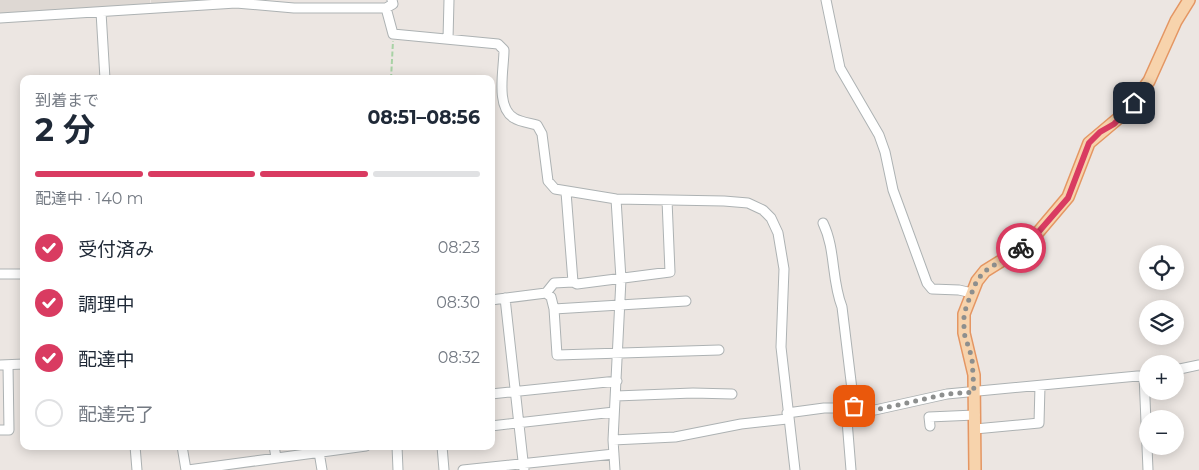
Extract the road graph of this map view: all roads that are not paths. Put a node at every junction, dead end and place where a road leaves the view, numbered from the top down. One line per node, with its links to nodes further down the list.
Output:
1 (392, 0): 7 (street)
2 (449, 0): 10 (street)
3 (826, 0): 21 (street)
4 (1189, 0): 21 (main road)
5 (244, 2): 6 (street); 8 (street)
6 (295, 4): 7 (street)
7 (386, 8): 10 (street)
8 (101, 12): 9 (street); 11 (street)
9 (0, 18)
10 (448, 40): 12 (street)
11 (105, 75)
12 (566, 192): 13 (street); 19 (street)
13 (616, 199): 14 (street); 18 (street)
14 (667, 200): 18 (street); 45 (street)
15 (824, 223): 42 (street)
16 (0, 274): 17 (street)
17 (20, 274)
18 (621, 279): 19 (street); 25 (street)
19 (572, 282): 20 (street)
20 (546, 293): 22 (street); 26 (street)
21 (972, 293): 37 (main road)
22 (505, 298): 23 (street); 36 (street)
23 (495, 299)
24 (686, 302): 25 (street)
25 (620, 305): 26 (street); 28 (street)
26 (554, 310): 28 (street)
27 (719, 350): 28 (street)
28 (617, 353): 34 (street)
29 (20, 364): 30 (street)
30 (4, 365): 50 (street)
31 (1199, 365): 32 (street)
32 (1184, 368)
33 (1139, 376): 35 (street)
34 (617, 381): 36 (street); 40 (street)
35 (1040, 386): 37 (street); 49 (street)
36 (515, 391): 38 (street); 46 (street)
37 (974, 392): 42 (street); 44 (main road)
38 (495, 394)
39 (732, 394): 40 (street)
40 (616, 396): 43 (street)
41 (1147, 400): 72 (street)
42 (850, 407): 45 (street); 70 (street)
43 (614, 412): 46 (street); 51 (street)
44 (975, 415): 48 (street); 49 (main road)
45 (787, 416): 51 (street); 69 (street)
46 (519, 423): 47 (street); 61 (street)
47 (495, 426)
48 (930, 426)
49 (975, 429): 71 (main road)
50 (0, 430)
51 (613, 440): 59 (street)
52 (135, 450): 62 (street)
53 (183, 450): 63 (street)
54 (275, 450): 60 (street)
55 (335, 450): 58 (street)
56 (397, 450): 65 (street)
57 (442, 450): 66 (street)
58 (319, 452): 60 (street); 64 (street)
59 (614, 454): 61 (street); 68 (street)
60 (276, 457): 63 (street)
61 (523, 467): 67 (street)
62 (137, 470)
63 (187, 470)
64 (322, 470)
65 (398, 470)
66 (444, 470)
67 (463, 470)
68 (615, 470)
69 (795, 470)
70 (851, 470)
71 (975, 470)
72 (1148, 470)

